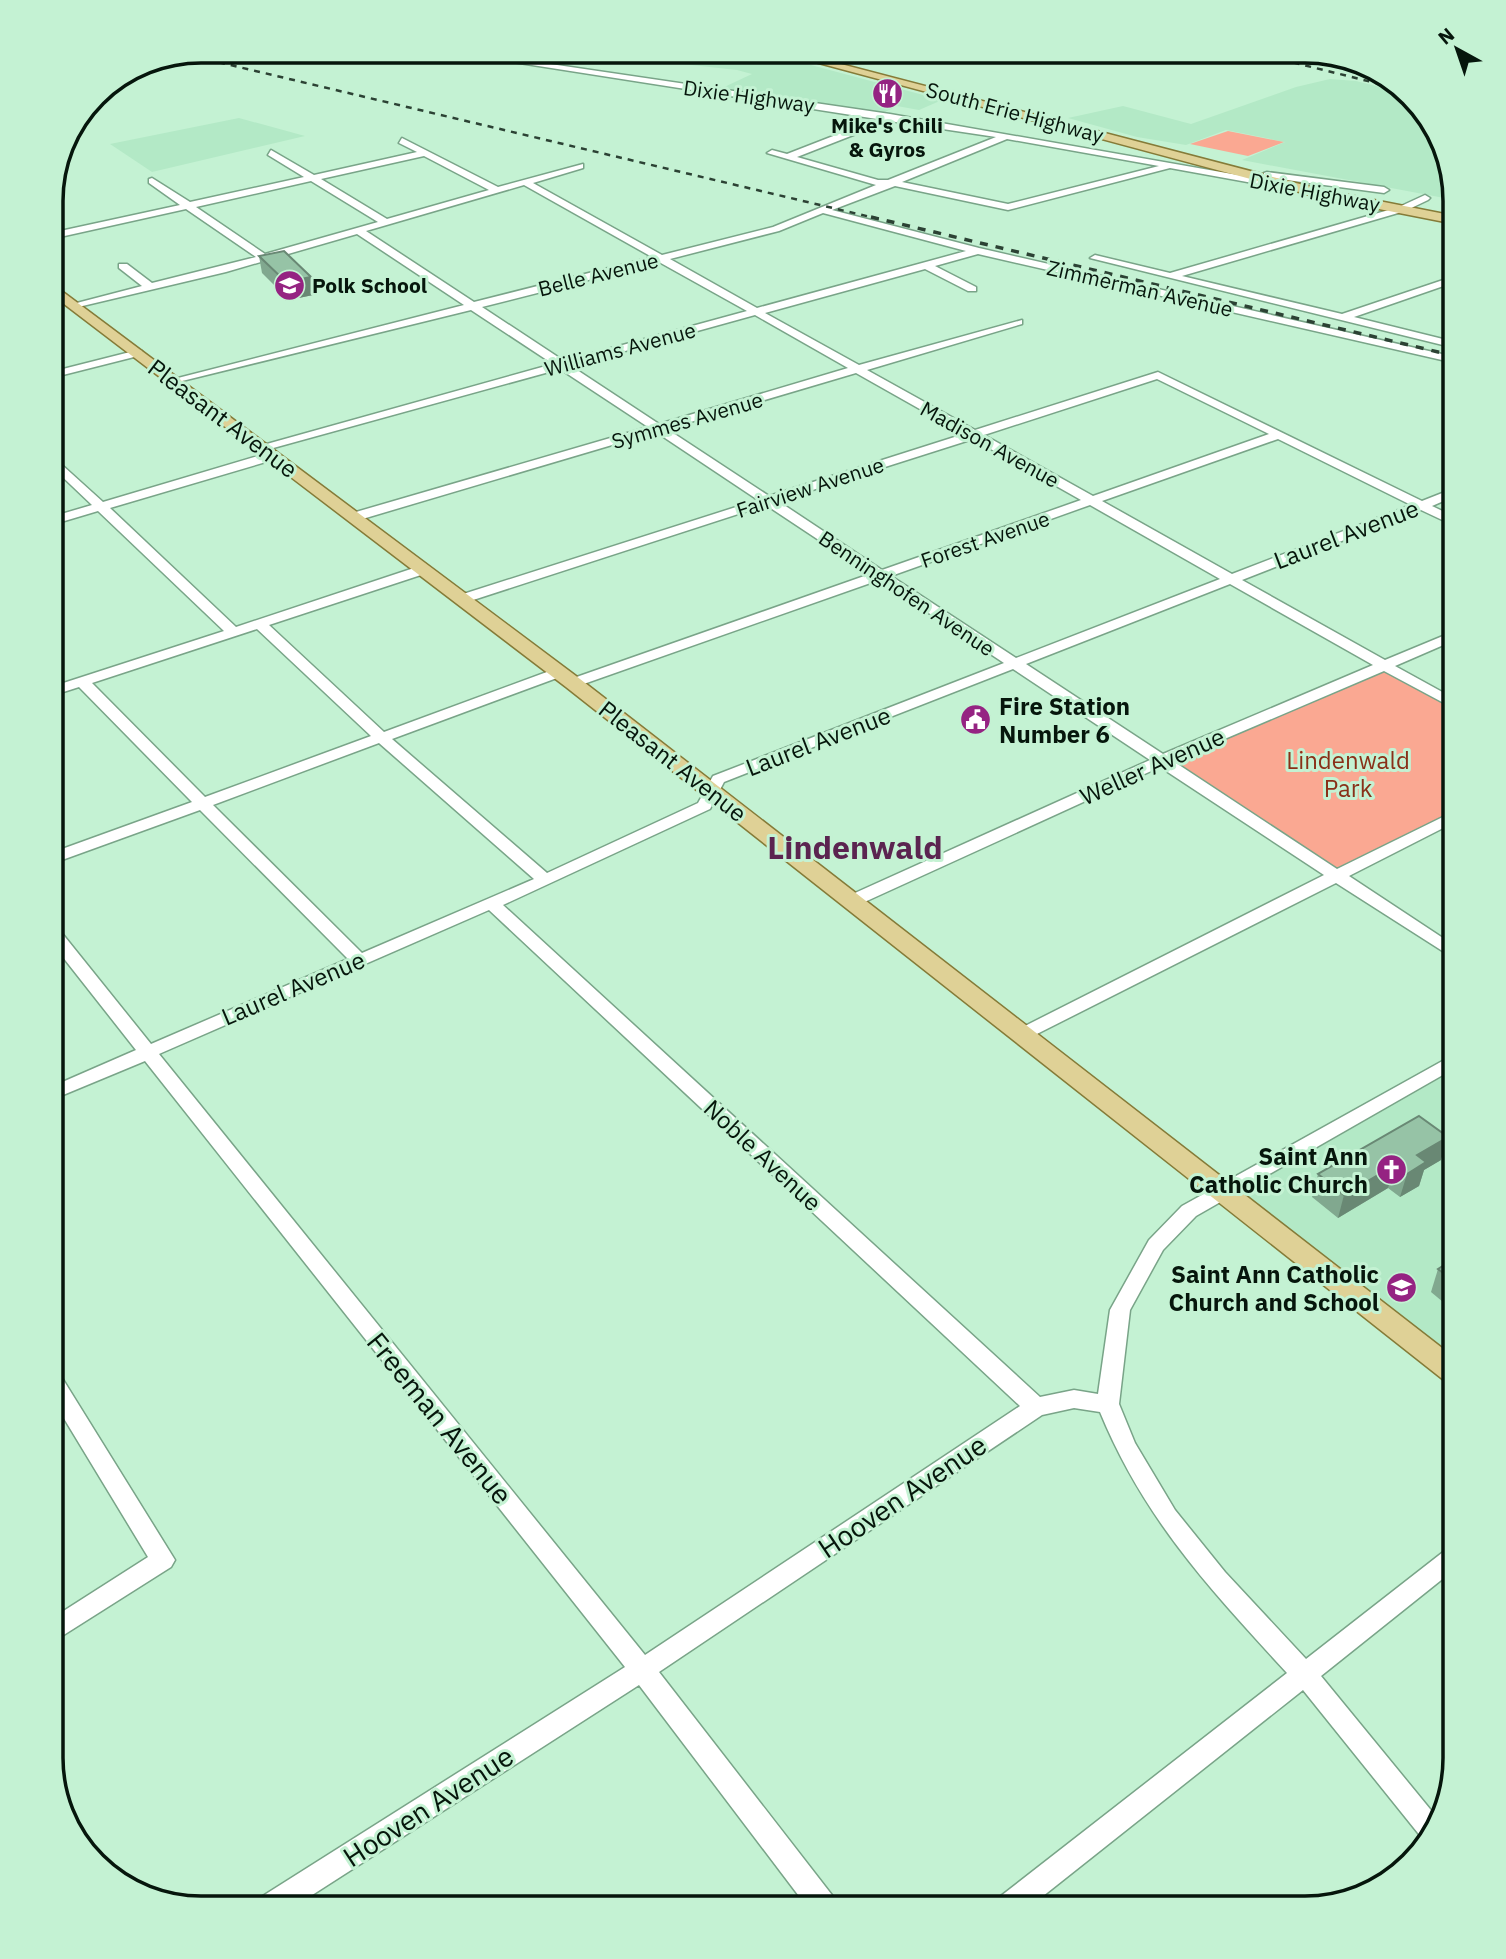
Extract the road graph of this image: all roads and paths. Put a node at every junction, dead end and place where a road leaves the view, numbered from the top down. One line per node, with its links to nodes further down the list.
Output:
1 (528, 63): 3 (street, Dixie Highway)
2 (825, 63): 6 (main road, South Erie Highway)
3 (890, 117): 4 (street, Dixie Highway); 10 (street)
4 (1007, 136): 11 (street, Dixie Highway); 17 (street, Belle Avenue)
5 (402, 141): 8 (street)
6 (1130, 142): 13 (main road, South Erie Highway); 19 (main road, South Erie Highway)
7 (271, 153): 14 (street)
8 (426, 153): 14 (street); 18 (street)
9 (772, 153): 10 (street)
10 (789, 157): 17 (street)
11 (1174, 165): 13 (street, Dixie Highway); 17 (street); 20 (street, Dixie Highway)
12 (580, 166): 16 (street)
13 (1239, 172): 19 (street, Dixie Highway); 20 (main road, South Erie Highway)
14 (312, 178): 22 (street); 26 (street)
15 (152, 181): 22 (street)
16 (525, 182): 18 (street); 31 (street, Madison Avenue)
17 (895, 183): 24 (street, Belle Avenue)
18 (497, 190): 26 (street)
19 (1384, 190): 21 (main road, Dixie Highway)
20 (1322, 194): 23 (main road, Dixie Highway)
21 (1430, 199): 23 (street)
22 (189, 206): 28 (street); 30 (street)
23 (1402, 209): 25 (main road, Dixie Highway); 35 (street)
24 (825, 211): 29 (street, Zimmerman Avenue); 31 (street, Belle Avenue)
25 (1443, 218)
26 (385, 222): 27 (street)
27 (359, 231): 30 (street); 41 (street, Benninghofen Avenue)
28 (63, 233)
29 (978, 250): 34 (street, Williams Avenue); 47 (street, Zimmerman Avenue)
30 (264, 258): 37 (street)
31 (661, 258): 41 (street, Belle Avenue); 42 (street, Madison Avenue)
32 (1095, 258): 35 (street, Zimmerman Avenue)
33 (123, 266): 37 (street)
34 (928, 266): 38 (street); 42 (street, Williams Avenue)
35 (1168, 277): 43 (street, Zimmerman Avenue)
36 (1443, 283): 43 (street)
37 (150, 287): 40 (street)
38 (972, 289)
39 (63, 296): 40 (main road, Pleasant Avenue)
40 (74, 305): 46 (main road, Pleasant Avenue)
41 (472, 306): 48 (street, Benninghofen Avenue); 51 (street, Belle Avenue)
42 (756, 312): 48 (street, Williams Avenue); 49 (street, Madison Avenue)
43 (1342, 318): 45 (street, Zimmerman Avenue)
44 (1018, 322): 49 (street, Symmes Avenue)
45 (1443, 342)
46 (138, 353): 50 (street); 51 (main road, Pleasant Avenue)
47 (1443, 357)
48 (563, 365): 52 (street, Benninghofen Avenue); 55 (street, Williams Avenue)
49 (857, 370): 52 (street, Symmes Avenue); 53 (street, Madison Avenue)
50 (63, 372)
51 (178, 381): 55 (main road, Pleasant Avenue)
52 (659, 430): 58 (street, Benninghofen Avenue); 63 (street, Symmes Avenue)
53 (974, 435): 54 (street, Fairview Avenue); 58 (street, Fairview Avenue); 59 (street, Madison Avenue)
54 (1278, 435): 59 (street, Forest Avenue); 60 (street)
55 (267, 451): 61 (street, Williams Avenue); 63 (main road, Pleasant Avenue)
56 (63, 470): 61 (street)
57 (1443, 497): 60 (street, Laurel Avenue)
58 (768, 501): 66 (street, Benninghofen Avenue); 68 (street, Fairview Avenue)
59 (1091, 501): 66 (street, Forest Avenue); 67 (street, Madison Avenue)
60 (1421, 505): 62 (street); 67 (street, Laurel Avenue)
61 (103, 506): 64 (street, Williams Avenue); 70 (street)
62 (1443, 516)
63 (354, 517): 65 (main road, Pleasant Avenue)
64 (63, 518)
65 (422, 570): 68 (main road, Pleasant Avenue); 69 (street)
66 (880, 576): 72 (street, Benninghofen Avenue); 74 (street, Forest Avenue)
67 (1228, 579): 72 (street, Laurel Avenue); 73 (street, Madison Avenue)
68 (463, 599): 74 (main road, Pleasant Avenue)
69 (259, 623): 70 (street); 78 (street)
70 (233, 632): 75 (street)
71 (1443, 640): 73 (street, Weller Avenue)
72 (1013, 664): 79 (street, Benninghofen Avenue); 80 (street, Laurel Avenue)
73 (1386, 666): 77 (street, Madison Avenue); 79 (street, Weller Avenue)
74 (567, 677): 78 (street, Forest Avenue); 80 (main road, Pleasant Avenue)
75 (82, 682): 76 (street); 81 (street)
76 (63, 688)
77 (1443, 698)
78 (381, 737): 81 (street, Forest Avenue); 85 (street)
79 (1160, 761): 84 (street, Benninghofen Avenue); 86 (street, Weller Avenue)
80 (712, 791): 85 (street, Laurel Avenue); 86 (main road, Pleasant Avenue)
81 (203, 802): 83 (street, Forest Avenue); 90 (street)
82 (1443, 822): 84 (street)
83 (63, 854)
84 (1334, 876): 89 (street, Benninghofen Avenue); 91 (street)
85 (545, 880): 87 (street, Laurel Avenue)
86 (852, 901): 91 (main road, Pleasant Avenue)
87 (491, 903): 90 (street, Laurel Avenue); 99 (street, Noble Avenue)
88 (63, 946): 92 (street, Freeman Avenue)
89 (1443, 946)
90 (359, 960): 92 (street, Laurel Avenue)
91 (1023, 1034): 95 (main road, Pleasant Avenue)
92 (146, 1052): 94 (street, Laurel Avenue); 102 (street, Freeman Avenue)
93 (1443, 1067): 95 (street)
94 (63, 1089)
95 (1224, 1189): 96 (main road, Pleasant Avenue); 98 (street)
96 (1443, 1363)
97 (63, 1398): 101 (street)
98 (1108, 1404): 99 (street, Hooven Avenue); 103 (street)
99 (1036, 1407): 102 (street, Hooven Avenue)
100 (1443, 1565): 103 (street)
101 (63, 1624)
102 (642, 1670): 105 (street, Hooven Avenue); 106 (street, Freeman Avenue)
103 (1304, 1675): 104 (street); 107 (street)
104 (1426, 1824)
105 (287, 1896)
106 (816, 1896)
107 (1022, 1896)

